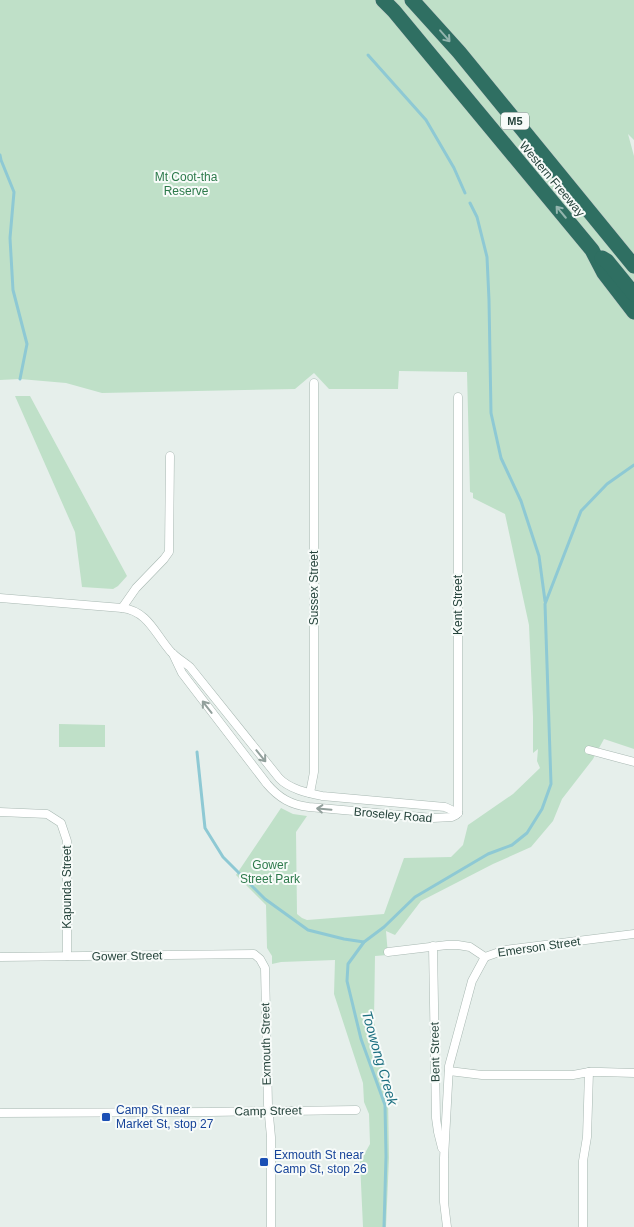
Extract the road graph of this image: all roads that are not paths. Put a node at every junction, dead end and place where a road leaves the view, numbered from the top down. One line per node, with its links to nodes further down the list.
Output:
1 (383, 0): 3 (highway, Western Freeway / M5, one-way to 1)
2 (412, 0): 4 (highway, Western Freeway / M5, one-way to 4)
3 (592, 250): 5 (highway, M5); 6 (highway, Western Freeway / M5)
4 (634, 266)
5 (634, 294)
6 (634, 312)
7 (314, 383): 15 (street, Sussex Street)
8 (458, 397): 17 (street, Kent Street)
9 (170, 456): 11 (street)
10 (0, 598): 11 (street, Broseley Road)
11 (122, 608): 12 (street, Broseley Road)
12 (173, 654): 15 (street, Broseley Road, one-way to 15); 17 (street, Broseley Road, one-way to 12)
13 (588, 750): 14 (street)
14 (634, 762)
15 (310, 793): 17 (street, Broseley Road)
16 (0, 812): 22 (street, Kapunda Street)
17 (458, 812)
18 (634, 934): 24 (street, Emerson Street)
19 (433, 946): 20 (street, Emerson Street); 24 (street, Emerson Street); 31 (street, Bent Street)
20 (388, 952)
21 (254, 954): 22 (street, Gower Street); 29 (street, Exmouth Street)
22 (67, 956): 23 (street, Gower Street)
23 (0, 957)
24 (485, 957): 25 (street, Bent Street)
25 (449, 1071): 26 (street); 31 (street, Bent Street)
26 (589, 1072): 27 (street); 34 (street)
27 (634, 1073)
28 (356, 1110): 29 (street, Camp Street)
29 (268, 1111): 30 (street, Camp Street); 32 (street, Exmouth Street)
30 (0, 1113)
31 (444, 1158): 33 (street, Bent Street)
32 (272, 1227)
33 (447, 1227)
34 (583, 1227)

